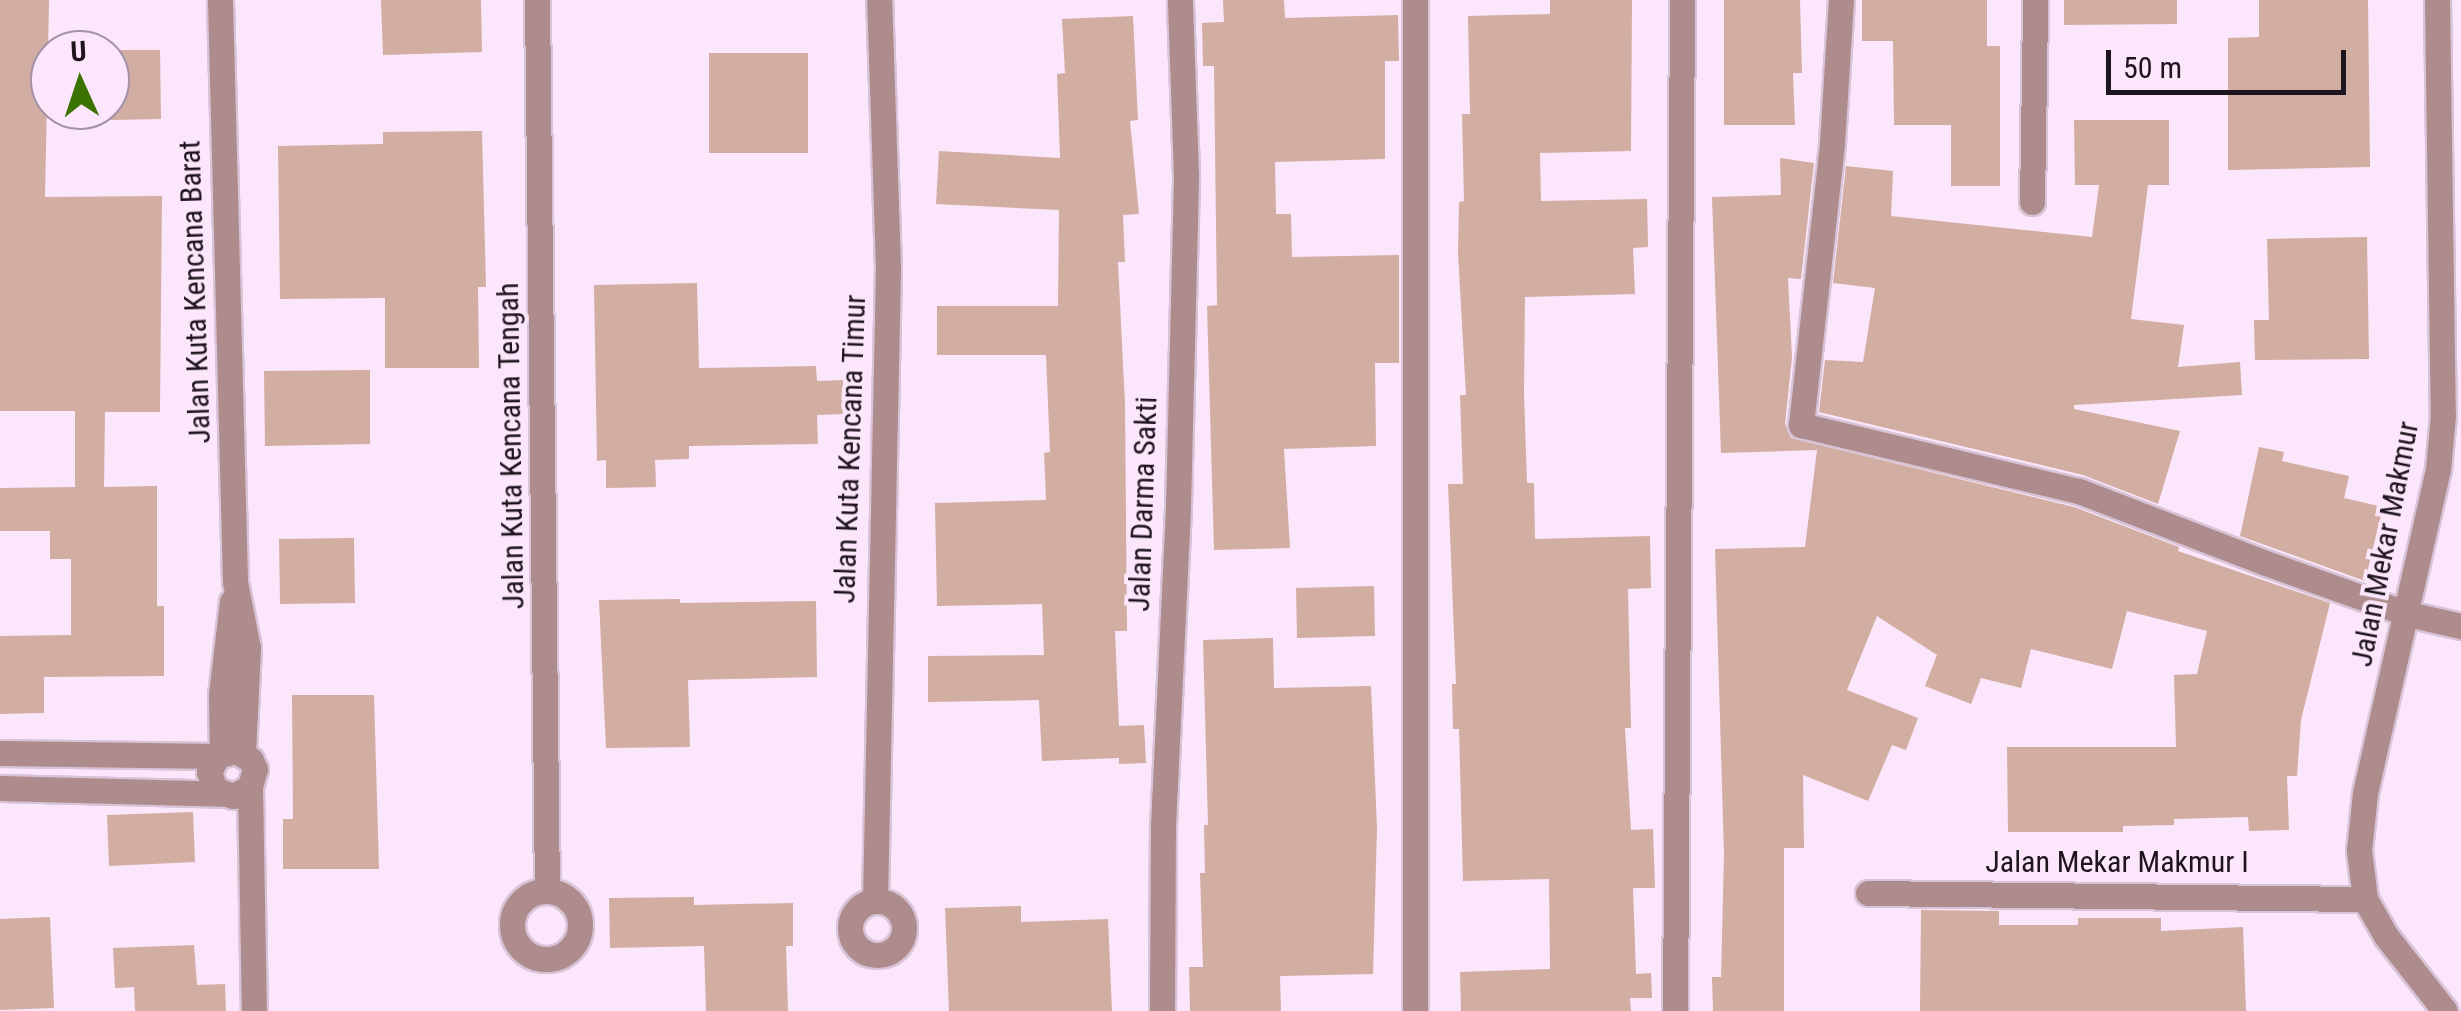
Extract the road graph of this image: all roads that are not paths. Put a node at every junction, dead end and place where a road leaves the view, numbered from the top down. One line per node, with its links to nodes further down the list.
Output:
1 (220, 0): 14 (street, Jalan Kuta Kencana Barat)
2 (538, 0): 18 (street, Jalan Kuta Kencana Tengah)
3 (879, 0): 21 (street, Jalan Kuta Kencana Timur)
4 (1180, 0): 23 (street, Jalan Darma Sakti)
5 (1415, 0): 24 (street)
6 (1682, 0): 25 (street)
7 (1841, 0): 11 (street)
8 (2035, 0): 10 (street)
9 (2437, 0): 11 (street, Jalan Mekar Makmur)
10 (2032, 202)
11 (2408, 614): 12 (street); 20 (street, Jalan Mekar Makmur)
12 (2461, 626)
13 (0, 753): 14 (street)
14 (227, 754): 15 (street); 17 (street)
15 (250, 787): 17 (street); 22 (street)
16 (0, 788): 17 (street)
17 (223, 794)
18 (548, 890)
19 (1868, 894): 20 (street, Jalan Mekar Makmur I)
20 (2365, 899): 26 (street, Jalan Mekar Makmur)
21 (875, 900)
22 (254, 1011)
23 (1162, 1011)
24 (1415, 1011)
25 (1676, 1011)
26 (2446, 1011)

